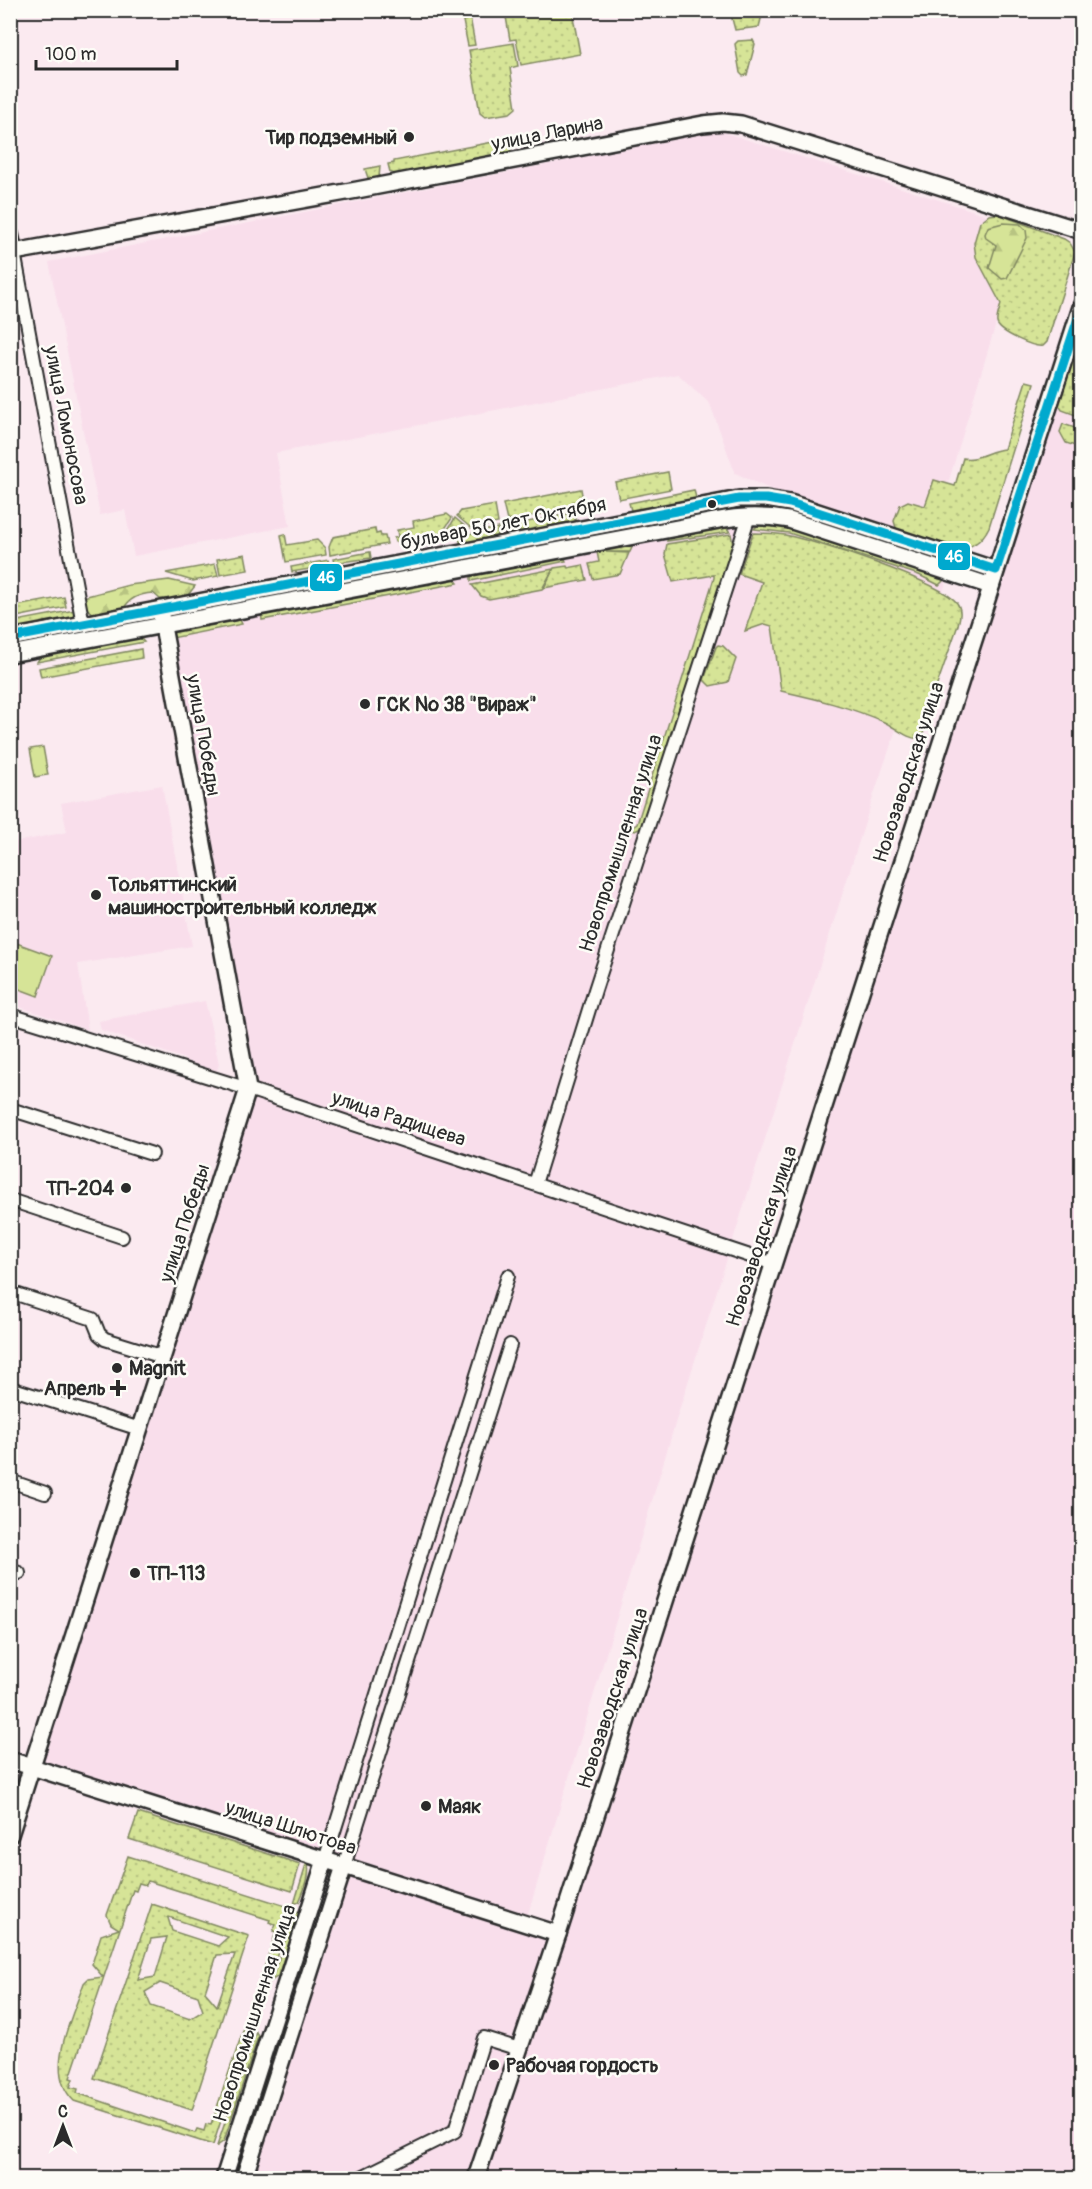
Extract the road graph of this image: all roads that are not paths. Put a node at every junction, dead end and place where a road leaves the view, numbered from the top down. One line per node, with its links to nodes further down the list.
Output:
1 (1082, 231): 3 (main road, улица Ларина)
2 (10, 234): 3 (main road, улица Ломоносова)
3 (12, 252): 14 (street, улица Ломоносова)
4 (1082, 304): 10 (main road, Новозаводская улица)
5 (749, 516): 8 (main road, бульвар 50 лет Октября); 9 (main road, бульвар 50 лет Октября); 22 (street, Новопромышленная улица)
6 (505, 544): 7 (main road, бульвар 50 лет Октября); 8 (main road); 12 (main road, бульвар 50 лет Октября)
7 (950, 555): 9 (main road); 10 (main road, бульвар 50 лет Октября)
8 (507, 560): 12 (main road, бульвар 50 лет Октября)
9 (943, 570): 11 (main road, бульвар 50 лет Октября)
10 (996, 570): 11 (main road, Новозаводская улица)
11 (991, 586): 25 (main road, Новозаводская улица)
12 (302, 591): 13 (main road, бульвар 50 лет Октября); 15 (main road, бульвар 50 лет Октября)
13 (160, 610): 14 (main road, бульвар 50 лет Октября); 15 (main road, улица Победы)
14 (83, 624): 16 (main road, бульвар 50 лет Октября)
15 (163, 626): 17 (main road, бульвар 50 лет Октября); 19 (main road, улица Победы)
16 (10, 638)
17 (10, 654)
18 (10, 1015): 19 (street, улица Радищева)
19 (248, 1089): 22 (street, улица Радищева); 29 (main road, улица Победы)
20 (10, 1109): 21 (street)
21 (152, 1154)
22 (535, 1184): 25 (street, улица Радищева)
23 (10, 1200): 24 (street)
24 (122, 1237)
25 (774, 1264): 39 (main road, Новозаводская улица)
26 (508, 1276): 37 (street)
27 (10, 1292): 29 (street)
28 (510, 1345): 38 (street)
29 (163, 1357): 31 (main road, улица Победы)
30 (10, 1388): 31 (street)
31 (140, 1429): 35 (main road, улица Победы)
32 (10, 1481): 33 (street)
33 (45, 1493)
34 (10, 1760): 35 (main road, улица Шлютова)
35 (32, 1767): 36 (main road, улица Победы); 37 (main road, улица Шлютова)
36 (10, 1834)
37 (325, 1860): 38 (main road, улица Шлютова); 41 (main road, Новопромышленная улица)
38 (344, 1866): 39 (main road, улица Шлютова); 42 (main road, Новопромышленная улица)
39 (558, 1934): 40 (main road, Новозаводская улица)
40 (519, 2049): 43 (street); 44 (main road, Новозаводская улица)
41 (224, 2178)
42 (244, 2178)
43 (360, 2178)
44 (476, 2178)

